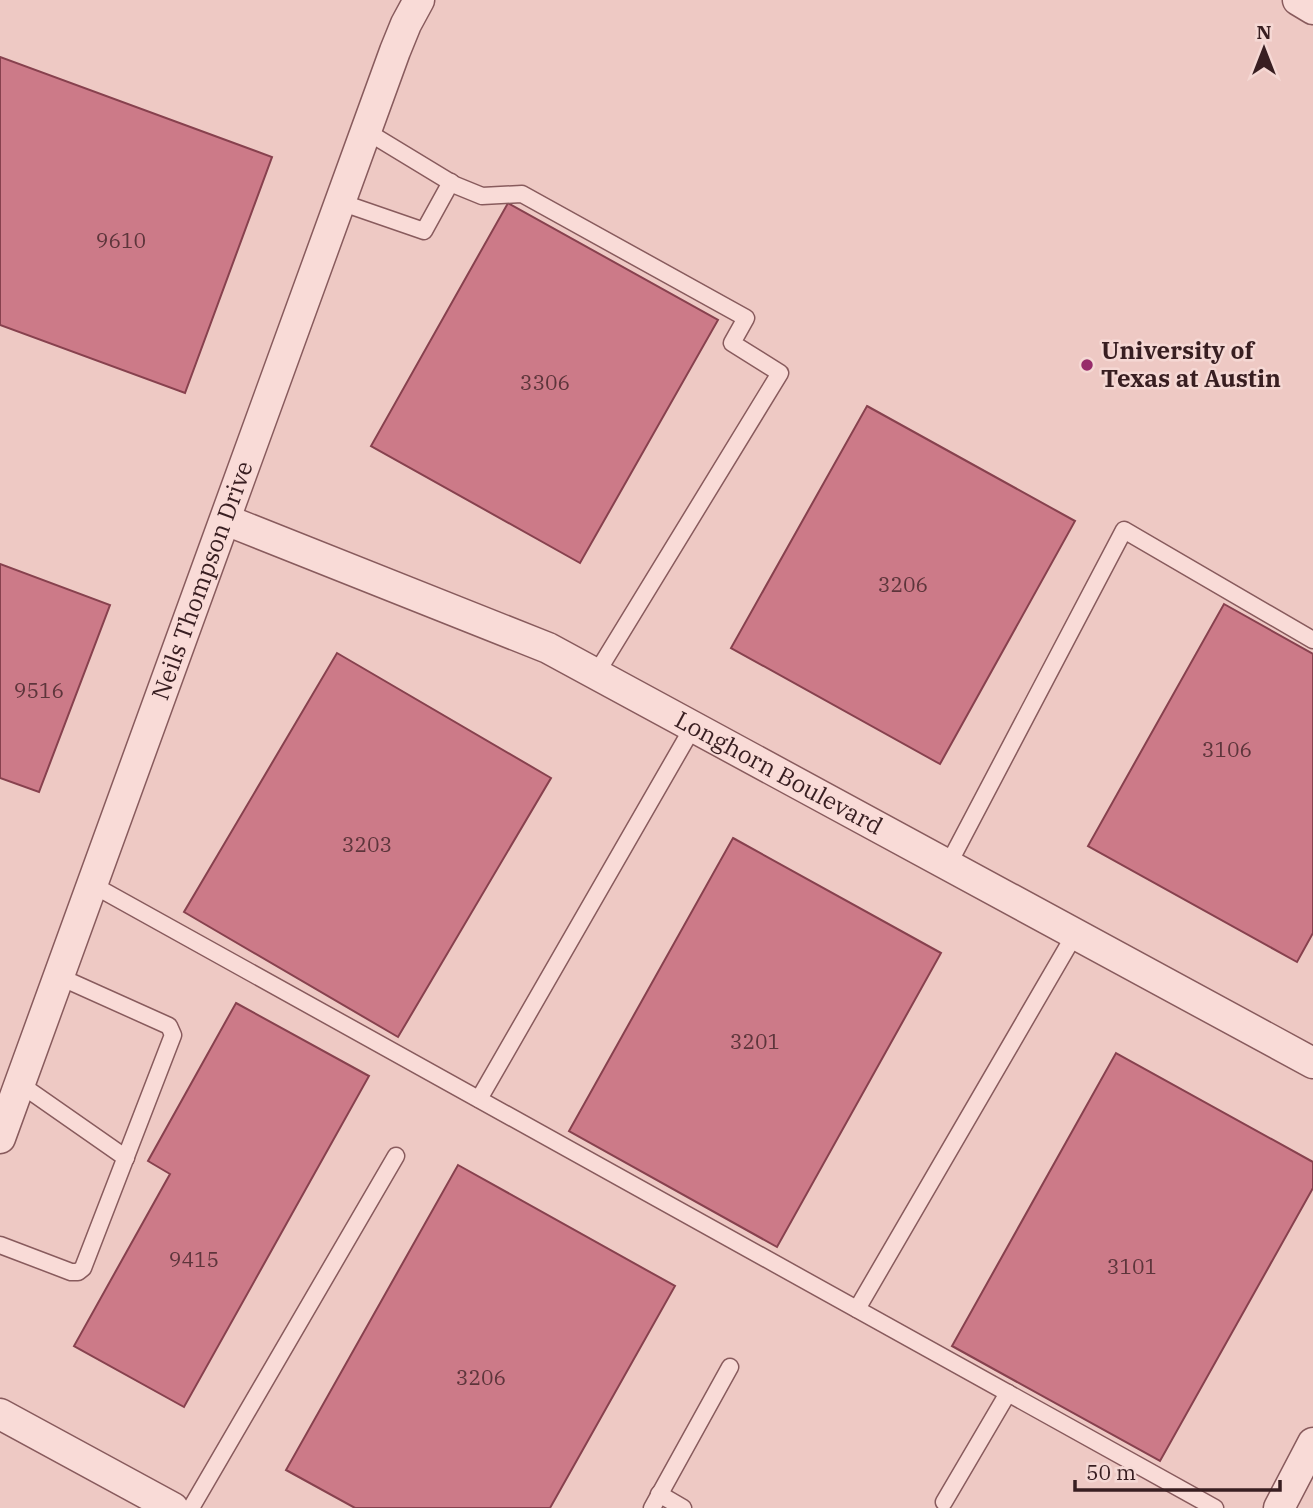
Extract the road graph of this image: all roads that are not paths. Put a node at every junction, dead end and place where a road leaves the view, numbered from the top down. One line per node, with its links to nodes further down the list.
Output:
1 (1298, 0): 3 (street)
2 (411, 8): 4 (street, Neils Thompson Drive)
3 (1313, 9)
4 (366, 131): 5 (lane); 6 (street, Neils Thompson Drive)
5 (451, 182): 6 (lane); 9 (lane)
6 (340, 202): 7 (street, Neils Thompson Drive)
7 (226, 520): 9 (street, Longhorn Boulevard); 12 (street, Neils Thompson Drive)
8 (1313, 640): 11 (lane)
9 (596, 674): 10 (street, Longhorn Boulevard)
10 (693, 727): 11 (street, Longhorn Boulevard); 17 (lane)
11 (948, 865): 13 (street, Longhorn Boulevard)
12 (93, 885): 14 (street, Neils Thompson Drive); 17 (lane)
13 (1075, 934): 15 (street, Longhorn Boulevard); 22 (lane)
14 (60, 977): 16 (street, Neils Thompson Drive); 20 (lane)
15 (1313, 1063)
16 (20, 1084): 18 (street, Neils Thompson Drive); 20 (lane)
17 (479, 1100): 22 (lane)
18 (0, 1138)
19 (396, 1156): 30 (lane)
20 (126, 1158): 21 (lane)
21 (0, 1245)
22 (857, 1309): 24 (lane)
23 (730, 1367): 27 (lane)
24 (1008, 1393): 28 (lane); 32 (lane)
25 (0, 1414): 29 (street)
26 (1313, 1443): 33 (street)
27 (655, 1501): 31 (lane)
28 (944, 1502)
29 (164, 1506)
30 (191, 1508)
31 (683, 1508)
32 (1215, 1508)
33 (1279, 1508)

